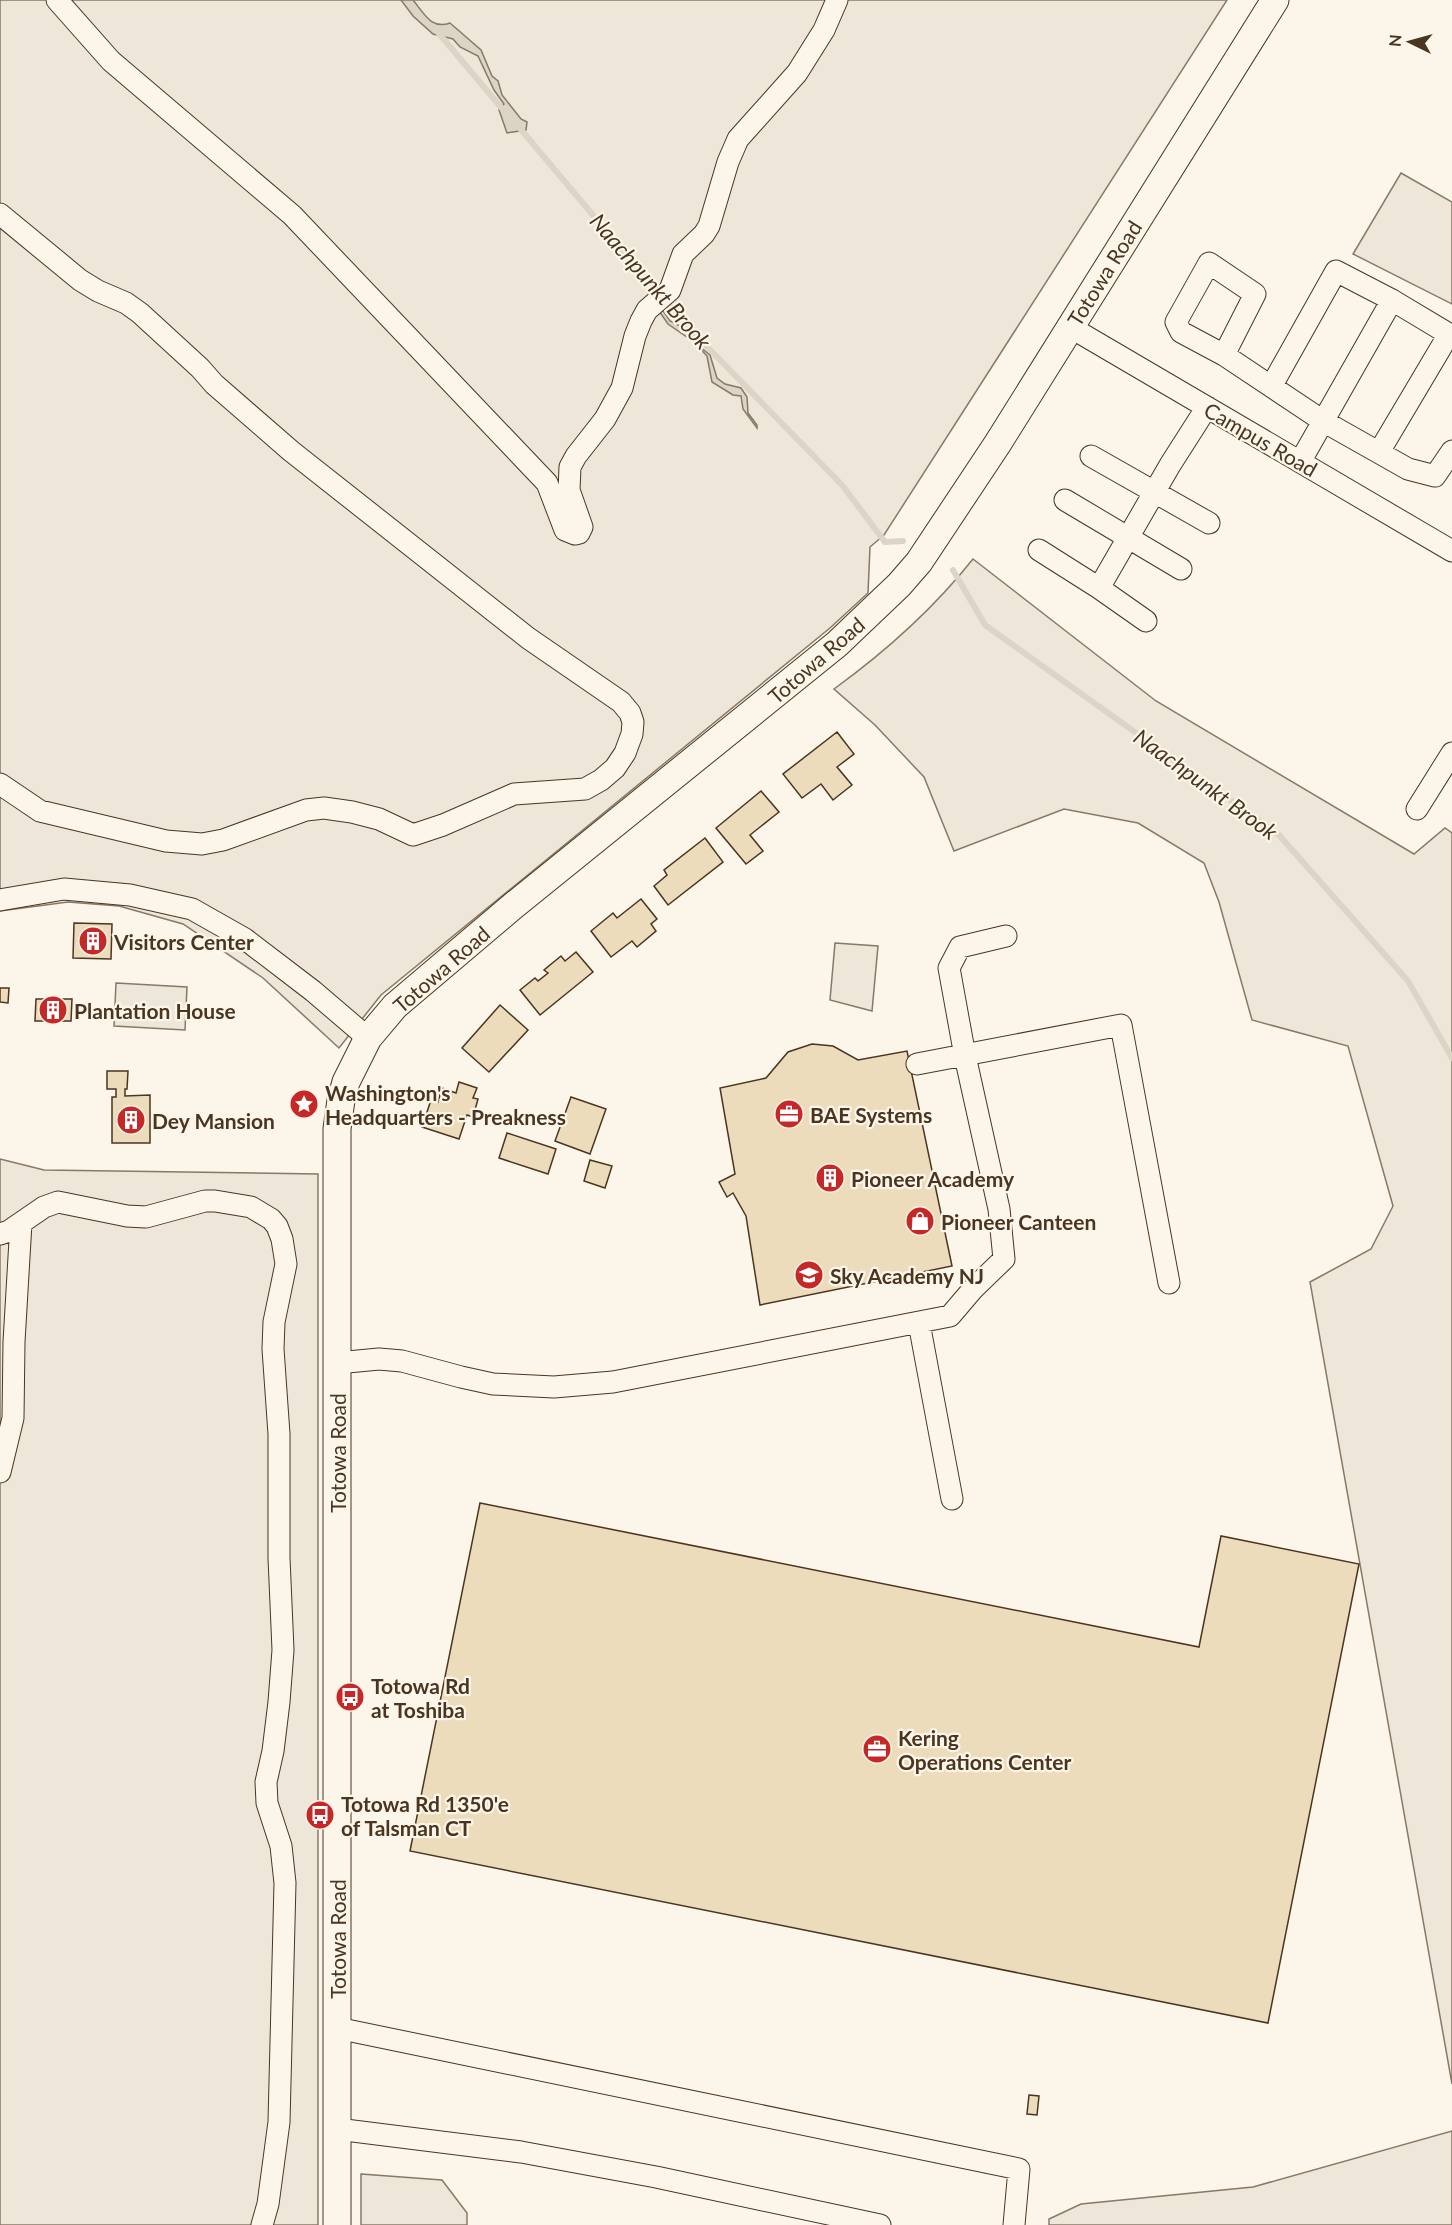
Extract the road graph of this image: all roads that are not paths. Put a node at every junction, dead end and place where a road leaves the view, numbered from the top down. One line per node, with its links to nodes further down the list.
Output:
1 (57, 0): 2 (street)
2 (837, 0)
3 (1275, 0): 6 (main road, Totowa Road)
4 (0, 214): 26 (street)
5 (1392, 300): 7 (street); 9 (street); 11 (street)
6 (1070, 327): 10 (street, Campus Road); 30 (main road, Totowa Road)
7 (1450, 335): 13 (street)
8 (1224, 355): 8 (street); 9 (street)
9 (1272, 385): 11 (street)
10 (1208, 407): 15 (street, Campus Road); 16 (street)
11 (1323, 421): 13 (street); 15 (street)
12 (1452, 451): 13 (street)
13 (1379, 452)
14 (1091, 456): 16 (street)
15 (1300, 462): 21 (street, Campus Road)
16 (1155, 491): 18 (street); 19 (street)
17 (1065, 500): 19 (street)
18 (1209, 523)
19 (1128, 537): 22 (street); 23 (street)
20 (1040, 550): 23 (street)
21 (1452, 551)
22 (1181, 569)
23 (1099, 588): 24 (street)
24 (1146, 621)
25 (1452, 753): 27 (street)
26 (0, 784)
27 (1418, 809)
28 (0, 900): 30 (street)
29 (1006, 936): 31 (street)
30 (368, 1038): 37 (main road, Totowa Road)
31 (965, 1056): 32 (street); 35 (street); 36 (street)
32 (917, 1064)
33 (21, 1223): 34 (street); 38 (street); 42 (street)
34 (0, 1234)
35 (1169, 1283)
36 (919, 1323): 37 (street); 39 (street)
37 (337, 1363): 40 (main road, Totowa Road)
38 (0, 1472)
39 (952, 1499)
40 (337, 2028): 41 (main road, Totowa Road); 45 (street)
41 (337, 2129): 43 (main road, Totowa Road); 44 (street)
42 (262, 2225)
43 (337, 2225)
44 (880, 2225)
45 (1014, 2225)

